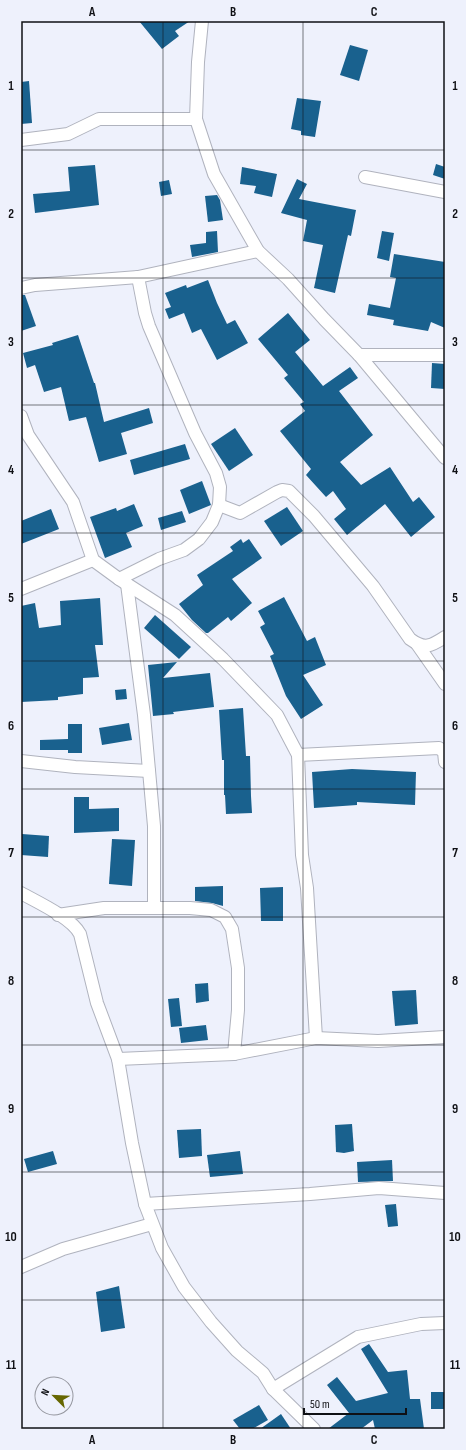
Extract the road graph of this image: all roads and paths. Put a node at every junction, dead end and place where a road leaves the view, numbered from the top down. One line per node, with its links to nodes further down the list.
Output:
1 (202, 21): 2 (street)
2 (196, 119): 3 (street); 6 (street)
3 (21, 140)
4 (366, 177): 5 (street)
5 (445, 192)
6 (258, 251): 7 (street); 9 (street)
7 (138, 277): 8 (street); 14 (street)
8 (21, 288)
9 (359, 355): 10 (street); 13 (street)
10 (445, 355)
11 (21, 416): 12 (street)
12 (24, 437): 15 (street)
13 (445, 458)
14 (219, 505): 16 (street); 19 (street)
15 (93, 560): 16 (street); 17 (street)
16 (123, 582): 21 (street); 24 (street)
17 (21, 589)
18 (445, 637): 19 (street)
19 (417, 644): 20 (street)
20 (445, 684)
21 (298, 755): 23 (street); 29 (street)
22 (21, 761): 24 (street)
23 (445, 762)
24 (149, 771): 26 (street)
25 (21, 892): 27 (street)
26 (154, 908): 27 (street); 30 (street)
27 (58, 915): 31 (street)
28 (445, 1037): 29 (street)
29 (316, 1038): 30 (street)
30 (234, 1054): 31 (street)
31 (118, 1059): 33 (street)
32 (445, 1193): 33 (street)
33 (145, 1204): 34 (street)
34 (152, 1224): 35 (street); 37 (street)
35 (21, 1267)
36 (445, 1323): 37 (street)
37 (273, 1389): 38 (street)
38 (314, 1429)

